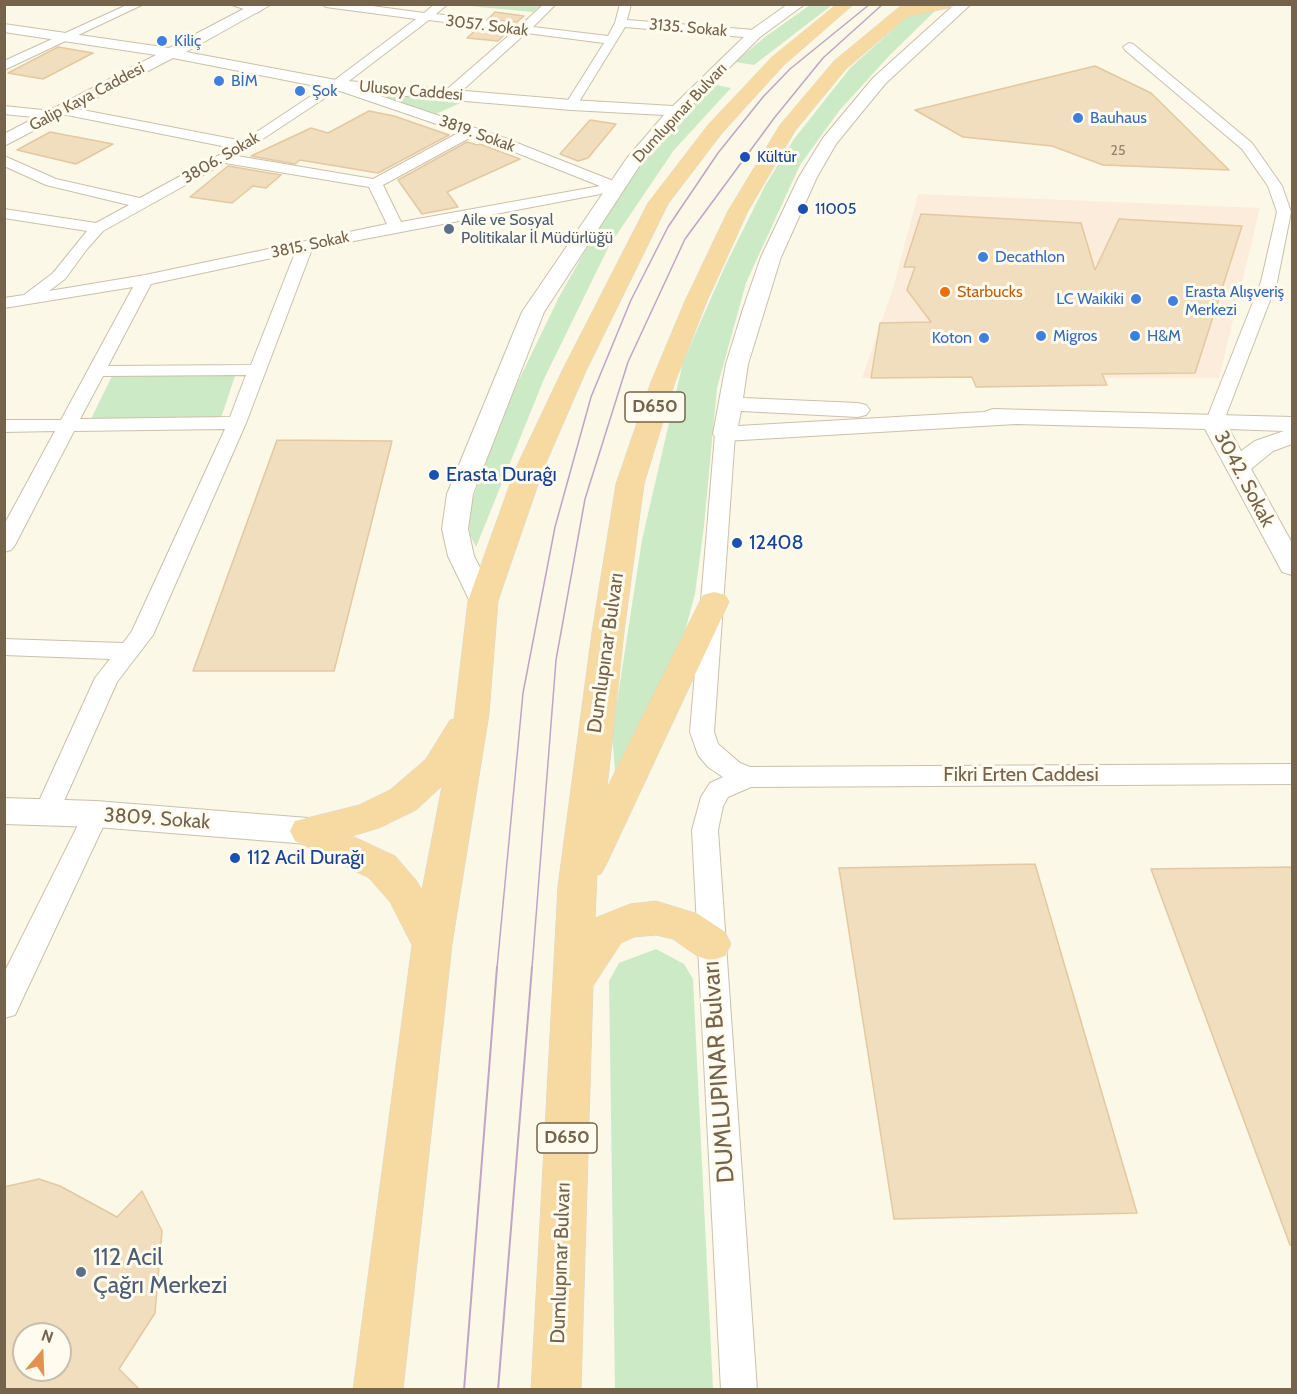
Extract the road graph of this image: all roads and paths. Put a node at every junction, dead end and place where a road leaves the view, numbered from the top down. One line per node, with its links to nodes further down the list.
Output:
1 (139, 4): 18 (street)
2 (234, 4): 11 (street)
3 (326, 4): 13 (street, 3057. Sokak)
4 (443, 4): 13 (street, 3806. Sokak)
5 (551, 4): 16 (street)
6 (626, 4): 14 (street)
7 (798, 4): 17 (street, Dumlupınar Bulvarı)
8 (847, 4): 60 (highway, Dumlupınar Bulvarı)
9 (947, 4): 12 (highway)
10 (964, 4): 47 (street)
11 (260, 7): 21 (street, Galip Kaya Caddesi)
12 (906, 9): 71 (highway, Dumlupınar Bulvarı / D650)
13 (425, 18): 16 (street, 3057. Sokak); 23 (street, 3806. Sokak)
14 (621, 23): 17 (street, 3135. Sokak); 19 (street)
15 (4, 28): 18 (street, Ulusoy Caddesi)
16 (520, 30): 19 (street, 3057. Sokak); 24 (street)
17 (755, 34): 27 (street, Dumlupınar Bulvarı)
18 (63, 37): 21 (street, Ulusoy Caddesi); 22 (street)
19 (612, 40): 25 (street)
20 (1129, 47): 50 (street)
21 (170, 52): 23 (street, Ulusoy Caddesi); 28 (street, Galip Kaya Caddesi)
22 (4, 66)
23 (336, 84): 24 (street, Ulusoy Caddesi); 29 (street, 3819. Sokak); 31 (street, 3806. Sokak)
24 (450, 94): 25 (street, Ulusoy Caddesi)
25 (571, 105): 27 (street, Ulusoy Caddesi)
26 (4, 110): 28 (street)
27 (677, 111): 35 (street, Dumlupınar Bulvarı)
28 (57, 113): 30 (street, Galip Kaya Caddesi); 31 (street)
29 (472, 131): 34 (street); 35 (street, 3819. Sokak)
30 (4, 141)
31 (246, 146): 32 (street, 3806. Sokak)
32 (222, 158): 34 (street); 36 (street, 3806. Sokak)
33 (4, 160): 36 (street)
34 (375, 184): 38 (street)
35 (616, 187): 38 (street, 3815. Sokak); 60 (street, Dumlupınar Bulvarı)
36 (141, 203): 39 (street, 3806. Sokak)
37 (4, 213): 39 (street)
38 (396, 227): 40 (street, 3815. Sokak)
39 (98, 228): 42 (street, 3806. Sokak)
40 (306, 247): 41 (street, 3815. Sokak); 45 (street)
41 (145, 279): 42 (street, 3815. Sokak); 46 (street)
42 (24, 300): 43 (street, 3815. Sokak); 44 (street, 3806. Sokak)
43 (4, 303)
44 (4, 314)
45 (258, 370): 46 (street); 49 (street)
46 (96, 371): 53 (street)
47 (730, 404): 48 (street); 54 (street)
48 (1014, 417): 50 (street); 54 (street)
49 (237, 423): 53 (street); 63 (street)
50 (1214, 423): 51 (street); 56 (street, 3042. Sokak)
51 (1293, 424)
52 (4, 426): 53 (street)
53 (68, 426): 58 (street)
54 (726, 434): 61 (street)
55 (1293, 436): 56 (street)
56 (1239, 468): 57 (street, 3042. Sokak)
57 (1284, 537): 59 (street, 3042. Sokak)
58 (4, 545)
59 (1293, 566)
60 (483, 601): 64 (highway, Dumlupınar Bulvarı)
61 (714, 602): 66 (street); 71 (highway)
62 (4, 647): 63 (street)
63 (129, 651): 68 (street)
64 (471, 714): 70 (highway); 72 (highway, Dumlupınar Bulvarı)
65 (1293, 774): 66 (street, Fikri Erten Caddesi)
66 (749, 777): 73 (street, DUMLUPINAR Bulvarı)
67 (4, 811): 68 (street, 3809. Sokak)
68 (47, 812): 69 (street, 3809. Sokak)
69 (96, 814): 70 (street, 3809. Sokak); 75 (street)
70 (308, 831): 72 (highway)
71 (577, 886): 74 (highway, Dumlupınar Bulvarı / D650)
72 (432, 944): 76 (highway, Dumlupınar Bulvarı)
73 (711, 944): 74 (highway); 78 (street, DUMLUPINAR Bulvarı)
74 (573, 983): 77 (highway, Dumlupınar Bulvarı / D650)
75 (4, 1005)
76 (378, 1389)
77 (556, 1389)
78 (739, 1389)

